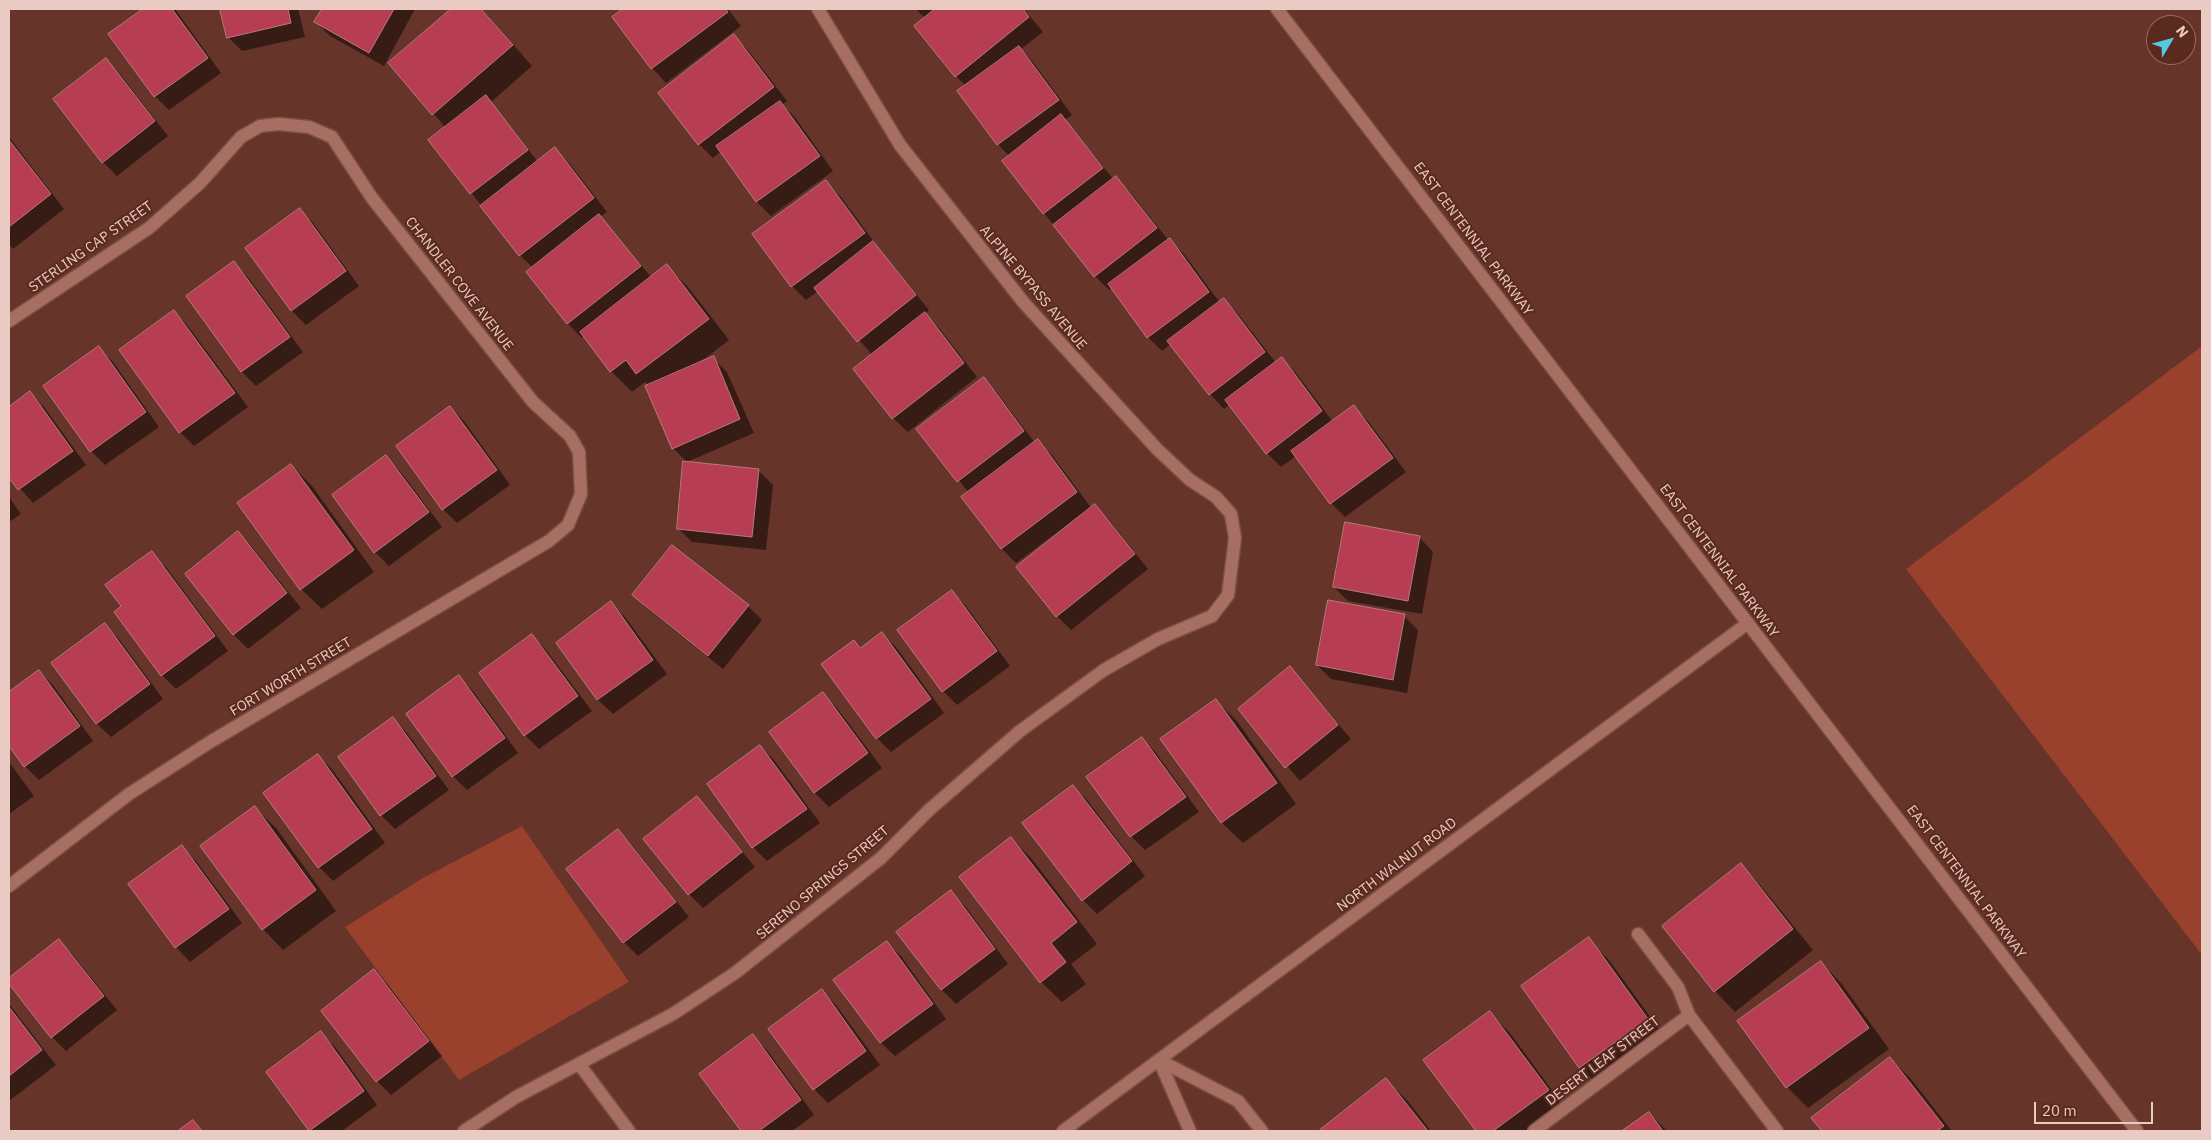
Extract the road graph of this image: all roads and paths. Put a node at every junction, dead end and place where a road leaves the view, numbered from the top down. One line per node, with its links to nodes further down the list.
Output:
1 (818, 9): 6 (street, ALPINE BYPASS AVENUE)
2 (1277, 9): 7 (street, EAST CENTENNIAL PARKWAY)
3 (279, 124): 4 (street, STERLING CAP STREET); 5 (street, CHANDLER COVE AVENUE)
4 (9, 321)
5 (581, 494): 8 (street, FORT WORTH STREET)
6 (1232, 565): 12 (street, SERENO SPRINGS STREET)
7 (1748, 623): 11 (street, NORTH WALNUT ROAD); 20 (street, EAST CENTENNIAL PARKWAY)
8 (9, 886)
9 (1638, 934): 10 (street)
10 (1689, 1015): 18 (street, DESERT LEAF STREET); 19 (street)
11 (1159, 1060): 15 (street, NORTH WALNUT ROAD); 16 (street); 17 (street)
12 (579, 1064): 13 (street, SERENO SPRINGS STREET); 14 (street)
13 (464, 1131)
14 (629, 1131)
15 (1063, 1131)
16 (1190, 1131)
17 (1262, 1131)
18 (1534, 1131)
19 (1777, 1131)
20 (2137, 1131)

